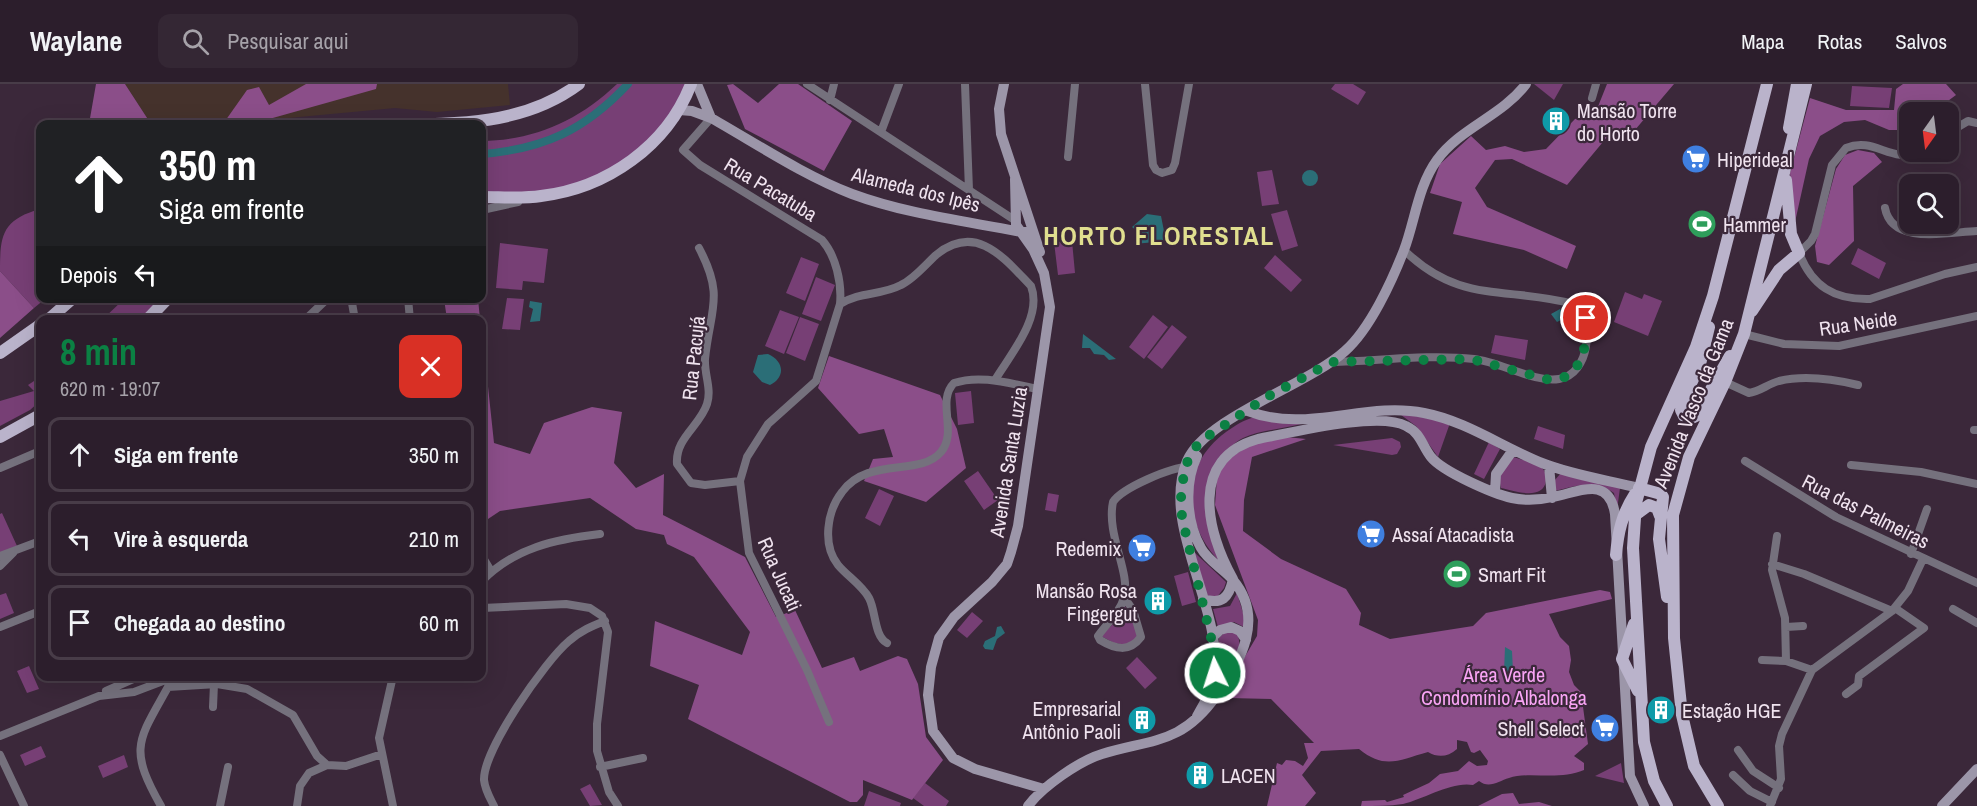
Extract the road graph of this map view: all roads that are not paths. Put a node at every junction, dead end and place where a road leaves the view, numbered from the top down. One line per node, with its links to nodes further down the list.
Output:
1 (579, 84): 22 (main road)
2 (691, 84): 20 (main road)
3 (697, 84): 21 (street)
4 (807, 84): 19 (street)
5 (834, 84): 19 (street)
6 (899, 84): 25 (street)
7 (965, 84): 29 (street)
8 (1004, 84): 34 (street, Avenida Santa Luzia)
9 (1075, 84): 27 (street)
10 (1144, 84): 11 (street)
11 (1189, 84)
12 (1526, 84): 17 (street)
13 (1596, 84): 18 (street)
14 (1797, 84): 28 (main road)
15 (1806, 84): 28 (main road, Avenida Vasco da Gama)
16 (1767, 85): 45 (main road, Avenida Vasco da Gama)
17 (1517, 89): 39 (street)
18 (1592, 98)
19 (830, 100): 25 (street)
20 (679, 110): 21 (street, Alameda dos Ipês); 30 (main road)
21 (711, 118): 37 (street, Alameda dos Ipês); 43 (street, Rua Pacatuba)
22 (485, 120)
23 (1977, 123): 24 (street)
24 (1959, 126)
25 (881, 132): 29 (street)
26 (1899, 155): 40 (street)
27 (1068, 157)
28 (1786, 163): 40 (main road); 56 (main road, Avenida Vasco da Gama)
29 (969, 190): 34 (street)
30 (541, 196): 31 (main road); 33 (street)
31 (486, 197)
32 (1885, 208): 36 (street)
33 (486, 209)
34 (1020, 215): 35 (street, Avenida Santa Luzia); 37 (street, Avenida Santa Luzia)
35 (1032, 228): 37 (street); 42 (street, Avenida Santa Luzia)
36 (1977, 231)
37 (1021, 232): 42 (street, Avenida Santa Luzia)
38 (699, 248): 77 (street, Rua Pacujá)
39 (1404, 250): 50 (street); 60 (street)
40 (1799, 253): 41 (street); 56 (main road)
41 (1977, 267)
42 (1044, 273): 64 (street, Avenida Santa Luzia)
43 (841, 285): 44 (street); 49 (street, Rua Pacatuba)
44 (860, 294): 49 (street); 61 (street)
45 (1713, 296): 58 (main road); 79 (main road, Avenida Vasco da Gama)
46 (67, 303): 51 (main road)
47 (163, 303): 52 (main road)
48 (323, 303): 53 (street)
49 (840, 304): 77 (street, Rua Jucati)
50 (1581, 310): 54 (street); 60 (street)
51 (54, 315)
52 (153, 315)
53 (310, 315)
54 (1603, 315)
55 (1977, 316): 58 (street, Rua Neide)
56 (1748, 317): 58 (main road, Avenida Vasco da Gama)
57 (36, 328): 59 (main road)
58 (1744, 334): 62 (main road, Avenida Vasco da Gama)
59 (0, 354)
60 (1332, 362): 65 (street)
61 (995, 380): 64 (street); 115 (street)
62 (1725, 382): 63 (street); 113 (main road, Avenida Vasco da Gama)
63 (1858, 385)
64 (1038, 389): 141 (street, Avenida Santa Luzia)
65 (1260, 402): 66 (street); 68 (street)
66 (1248, 411): 68 (street); 76 (street)
67 (36, 417): 69 (main road)
68 (1287, 420): 70 (street)
69 (0, 437)
70 (1513, 450): 74 (street); 80 (street)
71 (36, 453): 75 (street)
72 (1744, 461): 89 (street, Rua das Palmeiras)
73 (1851, 465): 78 (street)
74 (1549, 466): 79 (street); 81 (street)
75 (0, 468)
76 (1188, 472): 98 (street); 100 (street); 101 (street)
77 (740, 482): 129 (street, Rua Jucati)
78 (1977, 484)
79 (1639, 488): 83 (main road, Avenida Vasco da Gama); 84 (main road); 91 (main road)
80 (1495, 492): 81 (street); 98 (street)
81 (1552, 498): 91 (street)
82 (1928, 509): 89 (street)
83 (1634, 516): 84 (main road); 106 (main road, Avenida Vasco da Gama)
84 (1660, 516): 113 (main road)
85 (600, 534): 96 (street)
86 (1777, 536): 94 (street)
87 (36, 543): 88 (street)
88 (13, 553): 90 (street); 95 (street)
89 (1911, 554): 92 (street, Rua das Palmeiras)
90 (0, 555)
91 (1616, 555): 116 (street)
92 (1923, 559): 99 (street, Rua das Palmeiras); 104 (street)
93 (486, 563): 96 (street)
94 (1772, 564): 104 (street); 111 (street)
95 (0, 566)
96 (491, 571): 97 (street)
97 (486, 577)
98 (1233, 579): 101 (street); 114 (street)
99 (1977, 583)
100 (1124, 597): 100 (street)
101 (1203, 599): 112 (street)
102 (486, 608): 107 (street)
103 (1953, 609): 108 (street)
104 (1894, 610): 119 (street); 124 (street)
105 (36, 612): 110 (street)
106 (1637, 617): 116 (main road); 125 (main road, Avenida Vasco da Gama)
107 (605, 621): 137 (street); 153 (street)
108 (1977, 623)
109 (1803, 626): 111 (street)
110 (0, 627)
111 (1786, 627): 118 (street)
112 (1212, 638): 114 (street); 128 (street)
113 (1674, 638): 158 (main road, Avenida Vasco da Gama)
114 (1246, 640): 128 (street)
115 (887, 644)
116 (1622, 659): 125 (main road); 156 (street)
117 (1762, 660): 118 (street)
118 (1786, 661): 119 (street)
119 (1812, 670): 142 (street)
120 (130, 681): 126 (street)
121 (164, 681): 123 (street); 126 (street); 149 (street)
122 (392, 681): 132 (street)
123 (214, 684): 127 (street); 135 (street)
124 (1846, 694)
125 (1640, 695): 157 (main road, Avenida Vasco da Gama)
126 (99, 696): 130 (street)
127 (213, 707)
128 (1197, 716): 140 (street)
129 (829, 722)
130 (0, 736)
131 (1738, 750): 142 (street)
132 (382, 754): 135 (street); 152 (street)
133 (0, 755): 144 (street)
134 (643, 758): 137 (street)
135 (327, 765): 151 (street)
136 (228, 767): 150 (street)
137 (600, 767): 145 (street)
138 (1733, 775): 146 (street)
139 (1975, 776): 159 (street)
140 (1059, 779): 141 (street); 143 (street)
141 (1027, 785): 143 (street, Avenida Santa Luzia); 154 (street)
142 (1779, 788): 146 (street)
143 (1044, 789): 155 (street)
144 (14, 790): 147 (street); 148 (street)
145 (614, 804)
146 (1771, 804)
147 (17, 806)
148 (24, 806)
149 (160, 806)
150 (220, 806)
151 (297, 806)
152 (393, 806)
153 (494, 806)
154 (1023, 806)
155 (1028, 806)
156 (1644, 806)
157 (1667, 806)
158 (1718, 806)
159 (1942, 806)

